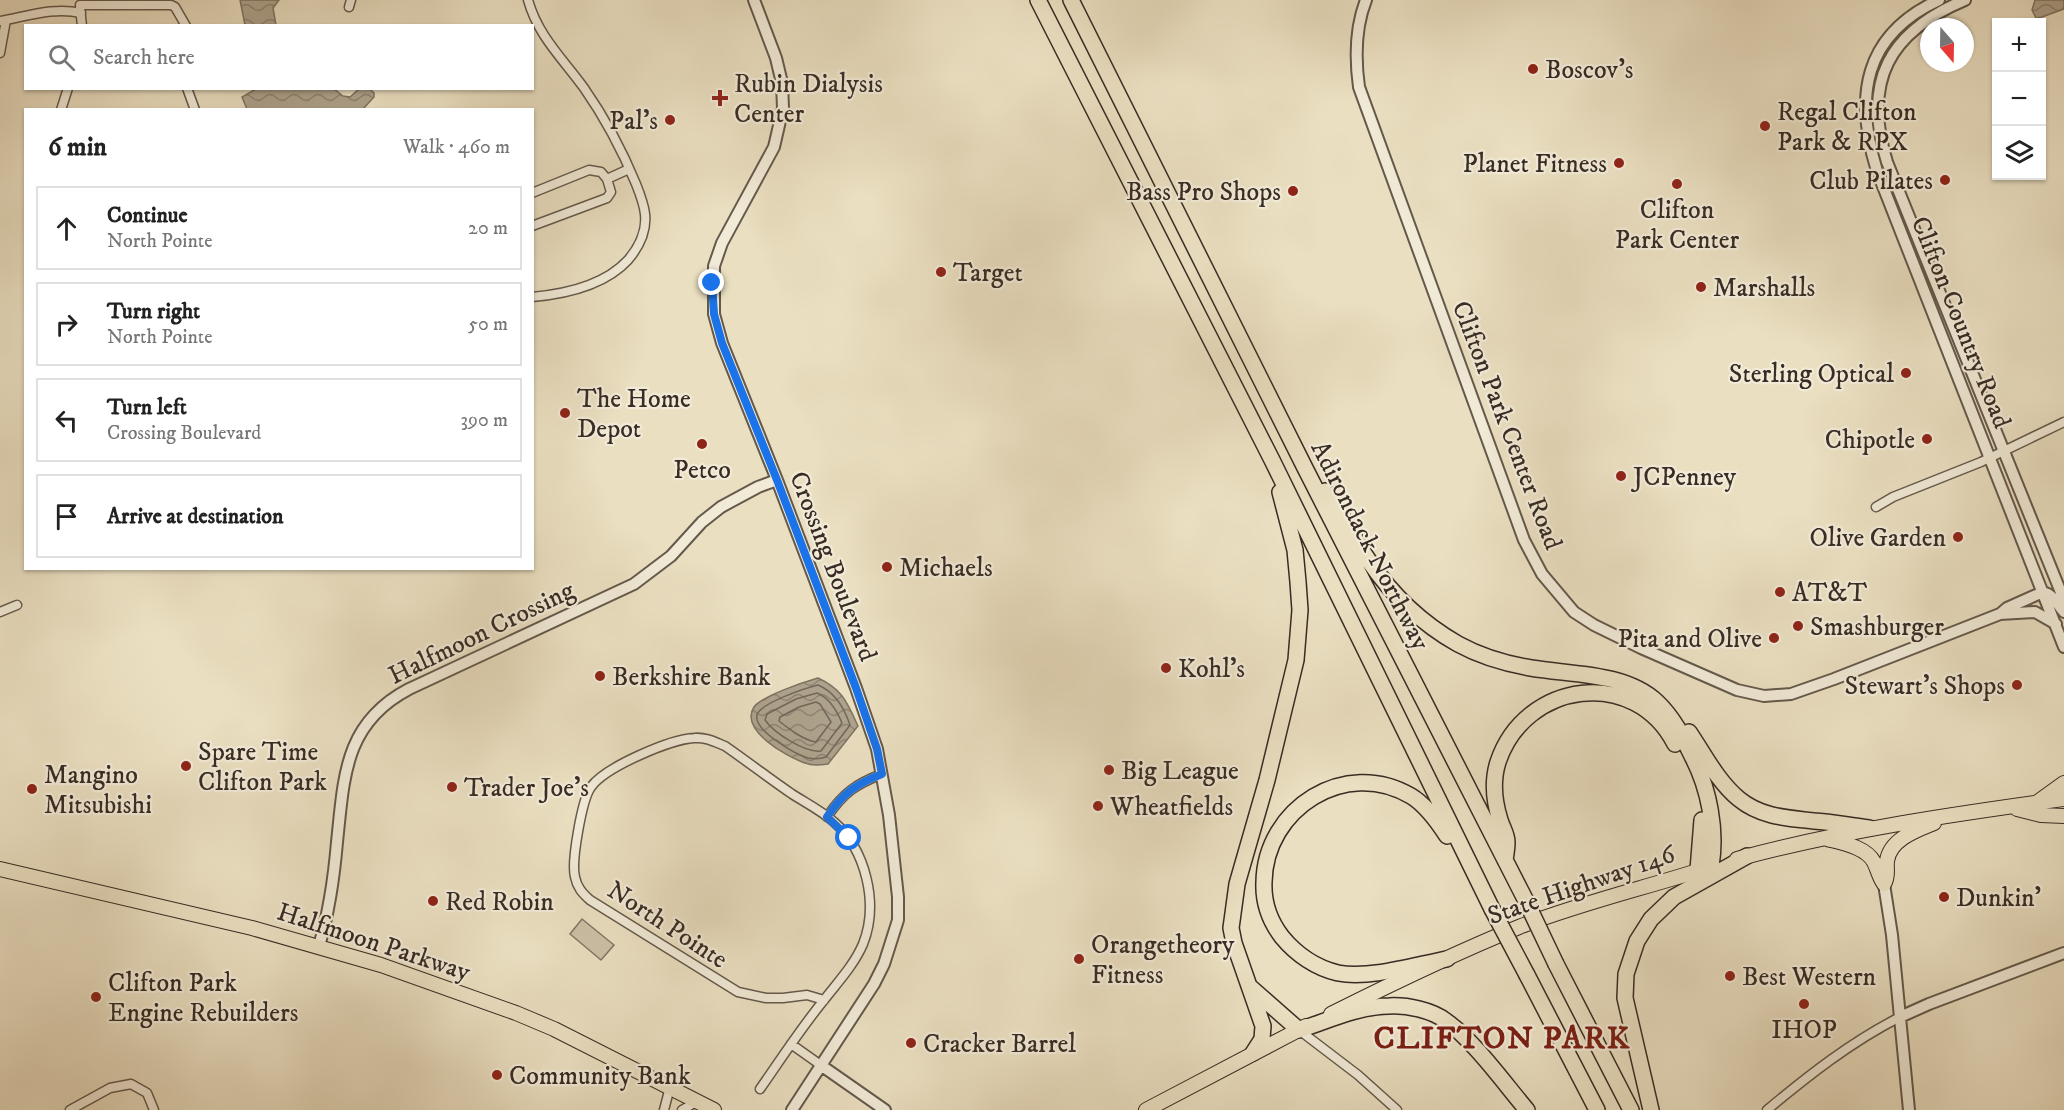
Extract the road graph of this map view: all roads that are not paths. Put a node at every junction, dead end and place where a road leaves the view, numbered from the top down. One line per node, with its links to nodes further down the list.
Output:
1 (528, 0): 17 (street)
2 (754, 0): 27 (street, Crossing Boulevard)
3 (1038, 0): 25 (highway, Adirondack Northway)
4 (1071, 0): 26 (highway, Adirondack Northway)
5 (1366, 0): 35 (street, Clifton Park Center Road)
6 (1939, 0): 24 (street, Clifton Country Road)
7 (1965, 0): 23 (street, Clifton Country Road)
8 (80, 6): 9 (street); 10 (street); 11 (street)
9 (3, 21): 12 (street)
10 (82, 24)
11 (185, 24)
12 (0, 53)
13 (67, 90): 15 (street)
14 (189, 90): 16 (street)
15 (62, 108)
16 (194, 108)
17 (629, 169): 18 (street); 21 (street)
18 (606, 179): 19 (street); 20 (street)
19 (534, 192)
20 (534, 225)
21 (534, 297)
22 (2064, 422): 23 (street)
23 (2004, 450): 24 (street); 29 (street, Clifton Country Road)
24 (1990, 457): 28 (street); 30 (street, Clifton Country Road)
25 (1272, 460): 54 (highway, Adirondack Northway); 58 (highway)
26 (1305, 468): 38 (highway); 50 (highway, Adirondack Northway)
27 (777, 480): 39 (street, Crossing Boulevard); 55 (street, Halfmoon Crossing)
28 (1876, 507)
29 (2061, 586): 31 (street, Clifton Country Road)
30 (2043, 592): 34 (street); 35 (street, Clifton Park Center Road); 36 (street, Clifton Country Road)
31 (2064, 600)
32 (17, 605): 33 (street)
33 (0, 612)
34 (2064, 612)
35 (2000, 615): 36 (street)
36 (2056, 624): 37 (street, Clifton Country Road)
37 (2064, 647)
38 (1657, 702): 47 (highway); 52 (highway)
39 (882, 774): 46 (street); 64 (street, Crossing Boulevard)
40 (2064, 783): 42 (main road)
41 (2064, 799): 42 (main road, State Highway 146)
42 (2036, 803): 43 (main road, State Highway 146)
43 (2009, 807): 44 (main road, State Highway 146); 45 (main road)
44 (1948, 816): 47 (main road, State Highway 146); 53 (main road)
45 (2064, 816)
46 (827, 817): 59 (street, North Pointe); 59 (street, North Pointe)
47 (1869, 828): 48 (main road, State Highway 146)
48 (1822, 837): 49 (main road, State Highway 146); 53 (main road)
49 (1747, 856): 52 (main road, State Highway 146); 80 (highway)
50 (1506, 860): 52 (highway); 79 (highway, Adirondack Northway, bridge)
51 (0, 868): 55 (main road, Halfmoon Parkway)
52 (1705, 868): 57 (main road, State Highway 146)
53 (1884, 884): 60 (street)
54 (1484, 893): 57 (highway); 78 (highway, Adirondack Northway, bridge)
55 (319, 946): 65 (main road, Halfmoon Parkway)
56 (2064, 953): 60 (street)
57 (1447, 959): 61 (main road, State Highway 146)
58 (1249, 986): 61 (highway); 63 (highway)
59 (824, 1000): 62 (street, North Pointe)
60 (1900, 1017): 81 (street); 82 (street)
61 (1299, 1030): 63 (main road, State Highway 146); 76 (street); 77 (highway)
62 (791, 1044): 64 (street); 66 (street, North Pointe)
63 (1253, 1053): 75 (main road, State Highway 146)
64 (822, 1066): 73 (street, Crossing Boulevard); 74 (street)
65 (670, 1087): 67 (main road, Halfmoon Parkway); 70 (street)
66 (760, 1089)
67 (698, 1101): 71 (street); 72 (main road, Halfmoon Parkway)
68 (70, 1110): 69 (street)
69 (153, 1110)
70 (664, 1110)
71 (682, 1110)
72 (714, 1110)
73 (792, 1110)
74 (885, 1110)
75 (1146, 1110)
76 (1398, 1110)
77 (1527, 1110)
78 (1597, 1110)
79 (1631, 1110)
80 (1650, 1110)
81 (1767, 1110)
82 (1909, 1110)

